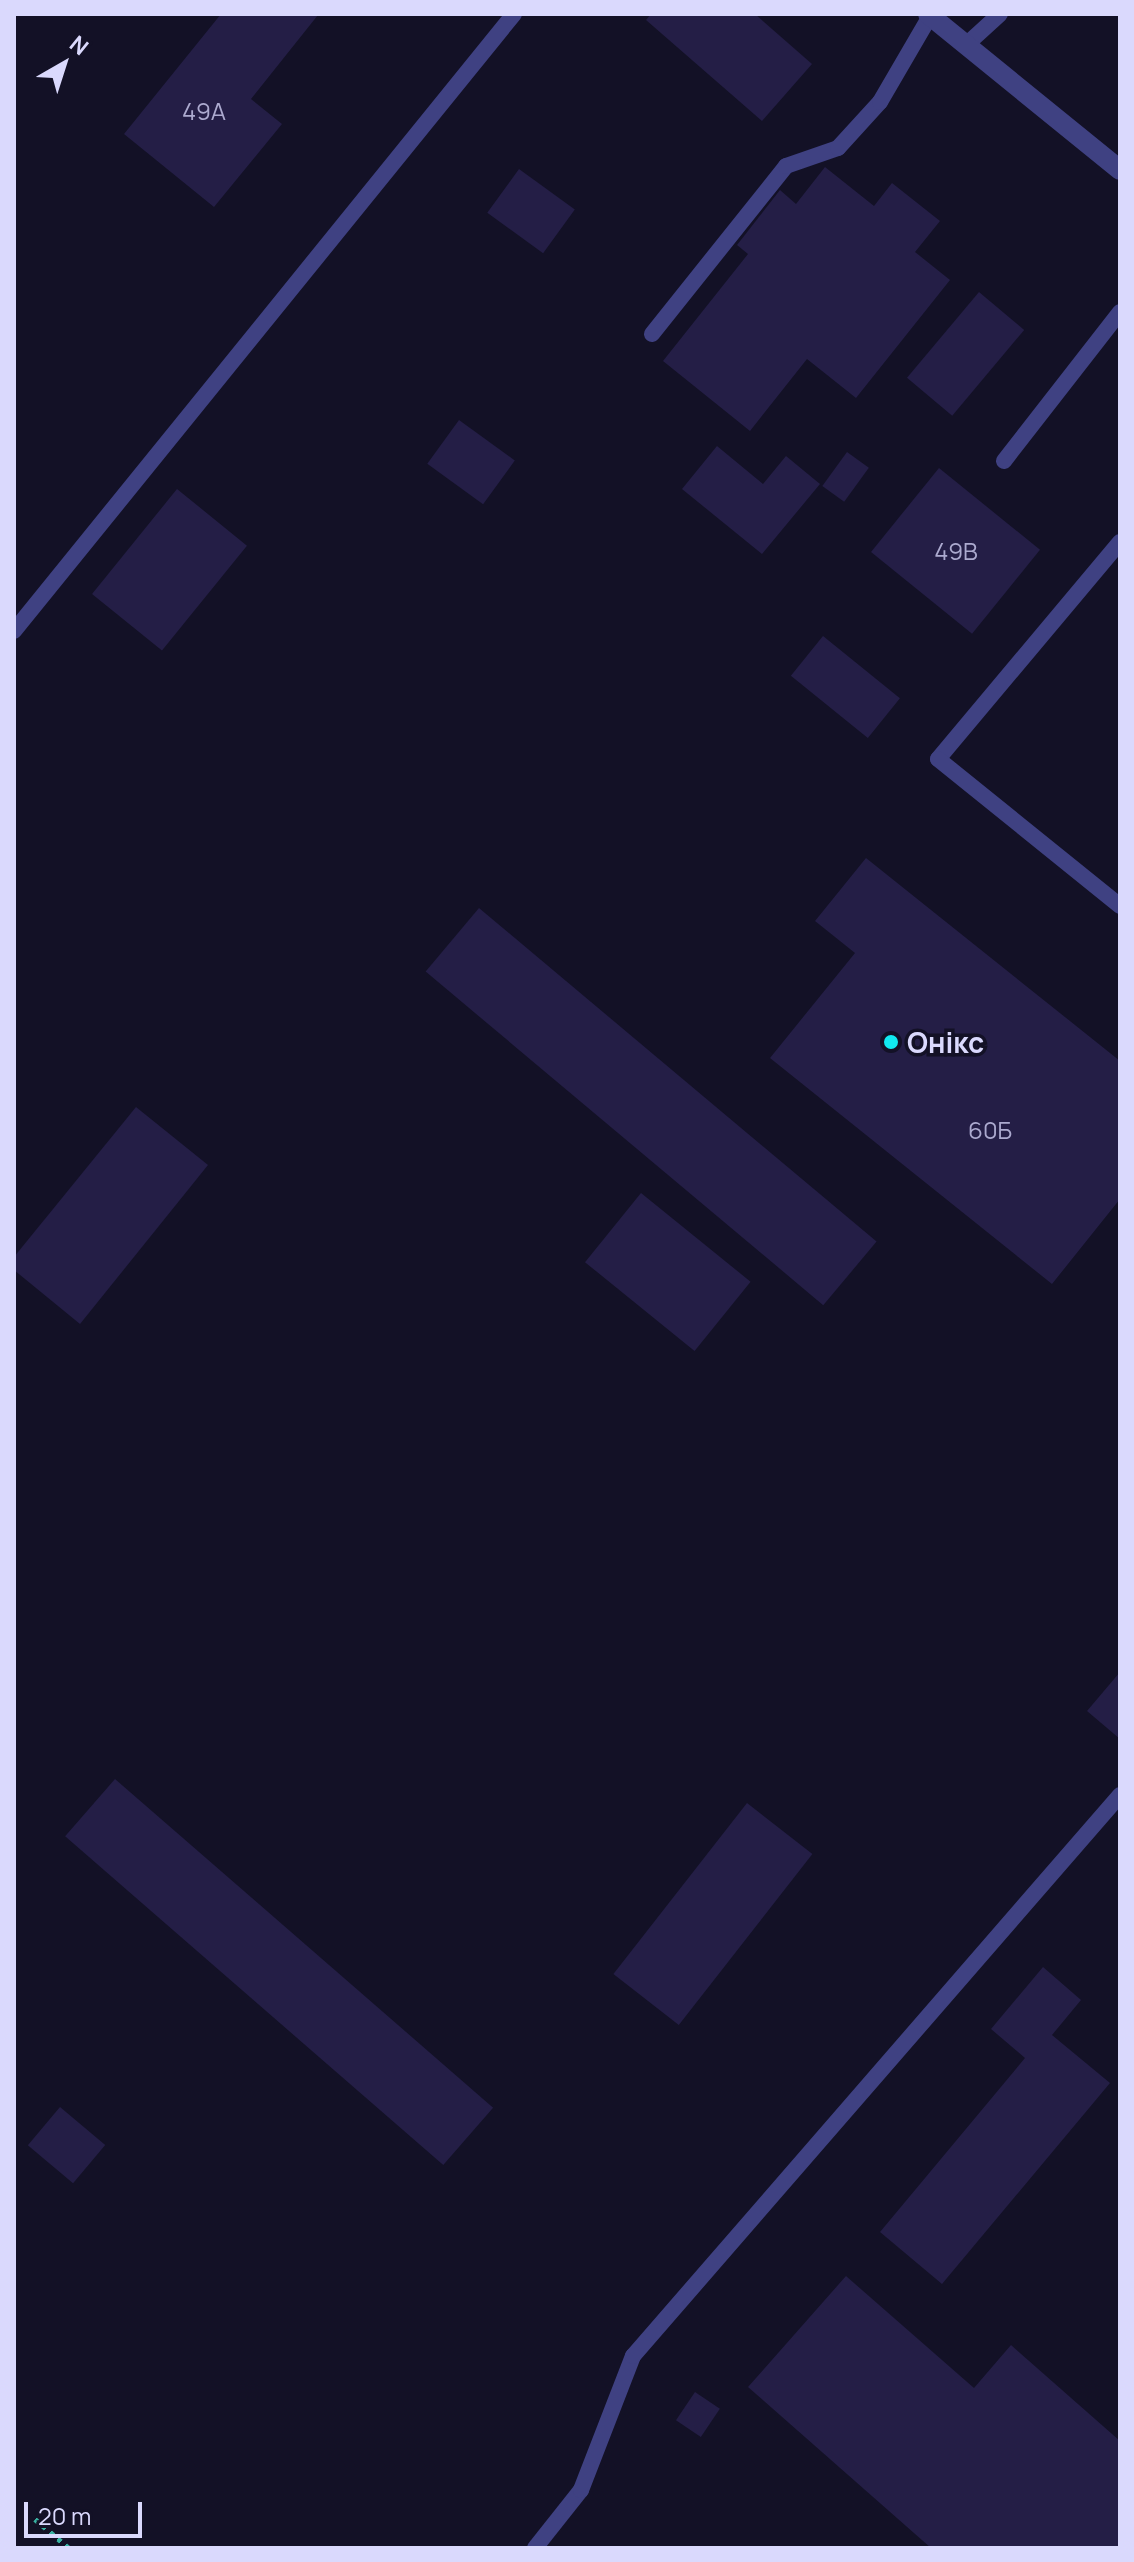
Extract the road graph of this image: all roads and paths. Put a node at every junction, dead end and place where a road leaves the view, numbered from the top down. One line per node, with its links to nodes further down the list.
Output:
1 (514, 14): 10 (lane)
2 (1000, 14): 4 (lane)
3 (929, 15): 4 (street); 7 (lane)
4 (966, 45): 5 (street)
5 (1120, 170)
6 (1120, 312): 8 (lane)
7 (652, 334)
8 (1004, 461)
9 (1120, 542): 11 (lane)
10 (14, 631)
11 (1120, 906)
12 (1120, 1795): 15 (lane)
13 (35, 2519): 14 (path)
14 (69, 2548)
15 (535, 2548)

